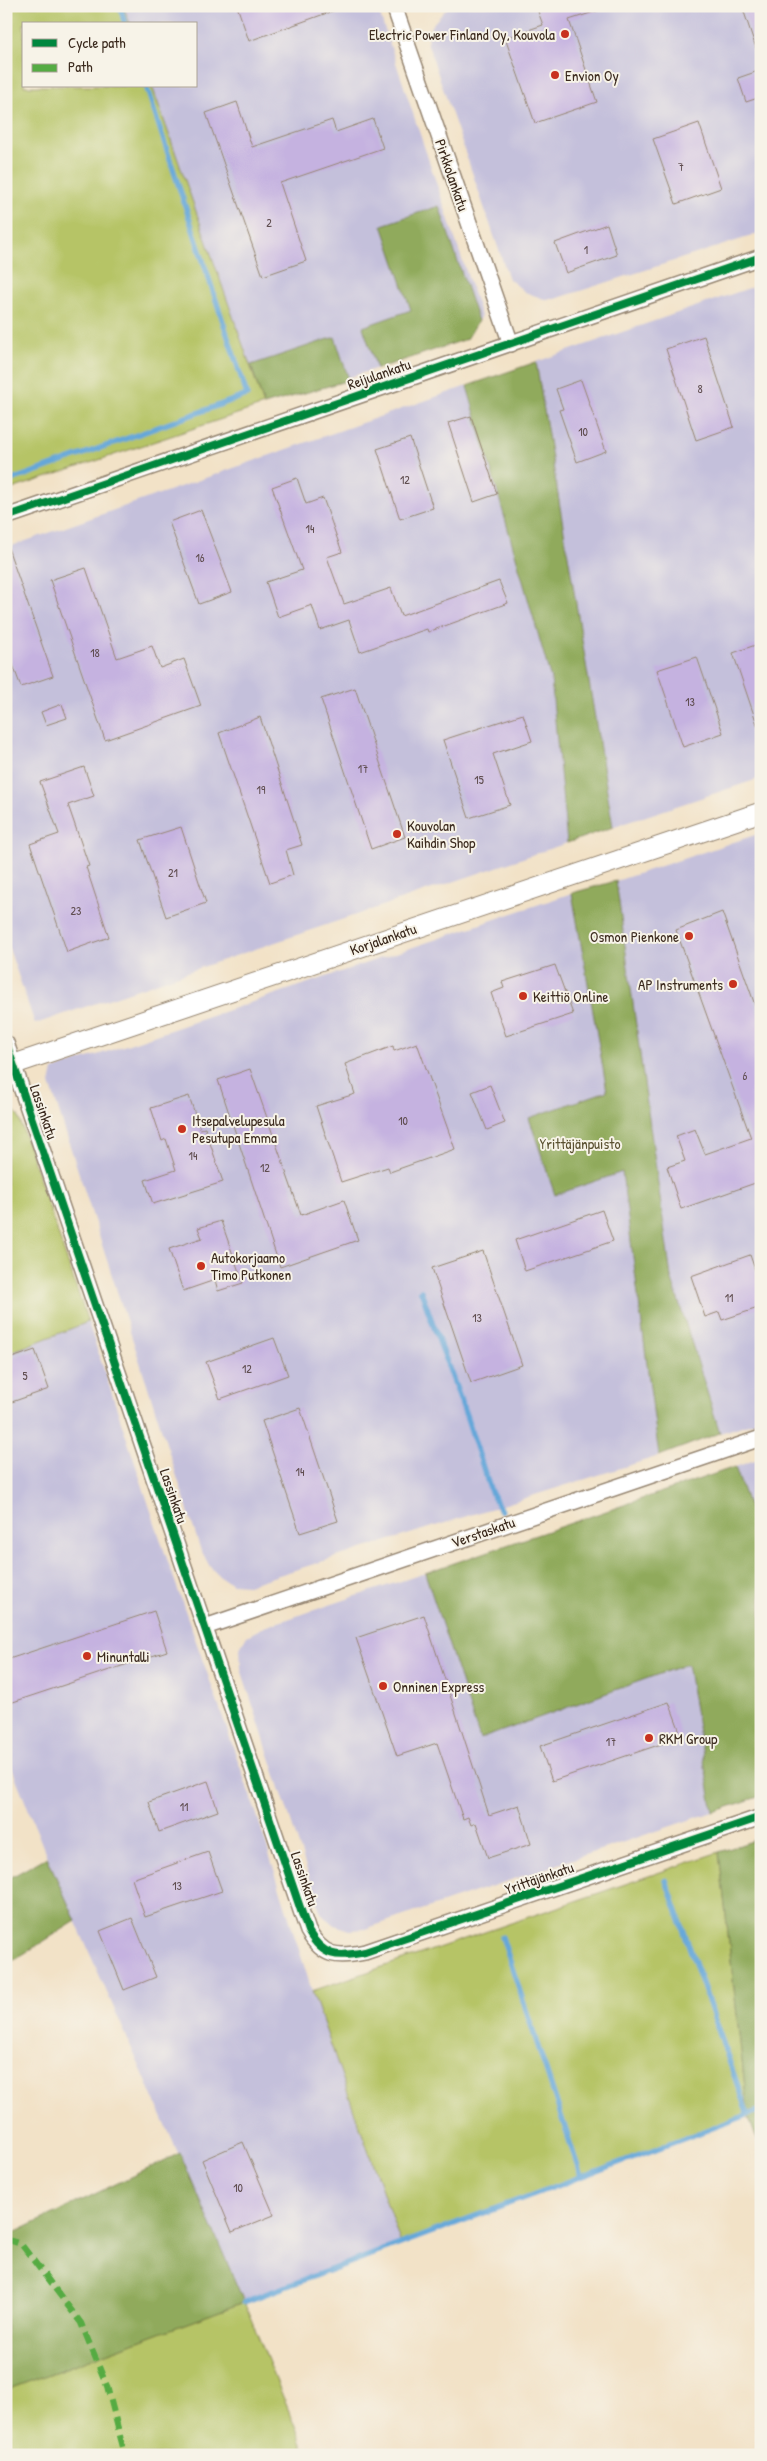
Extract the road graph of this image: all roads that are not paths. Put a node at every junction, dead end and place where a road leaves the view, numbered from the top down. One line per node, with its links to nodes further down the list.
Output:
1 (394, 6): 3 (street, Pirkkolankatu)
2 (761, 258): 3 (street, Reijulankatu)
3 (511, 344): 4 (street, Reijulankatu)
4 (6, 517)
5 (761, 812): 7 (street, Korjalankatu)
6 (6, 1043): 7 (street, Lassinkatu)
7 (10, 1066): 9 (street, Lassinkatu)
8 (761, 1438): 9 (street, Verstaskatu)
9 (205, 1626): 11 (street, Lassinkatu)
10 (761, 1817): 11 (street, Yrittäjänkatu)
11 (325, 1952)

